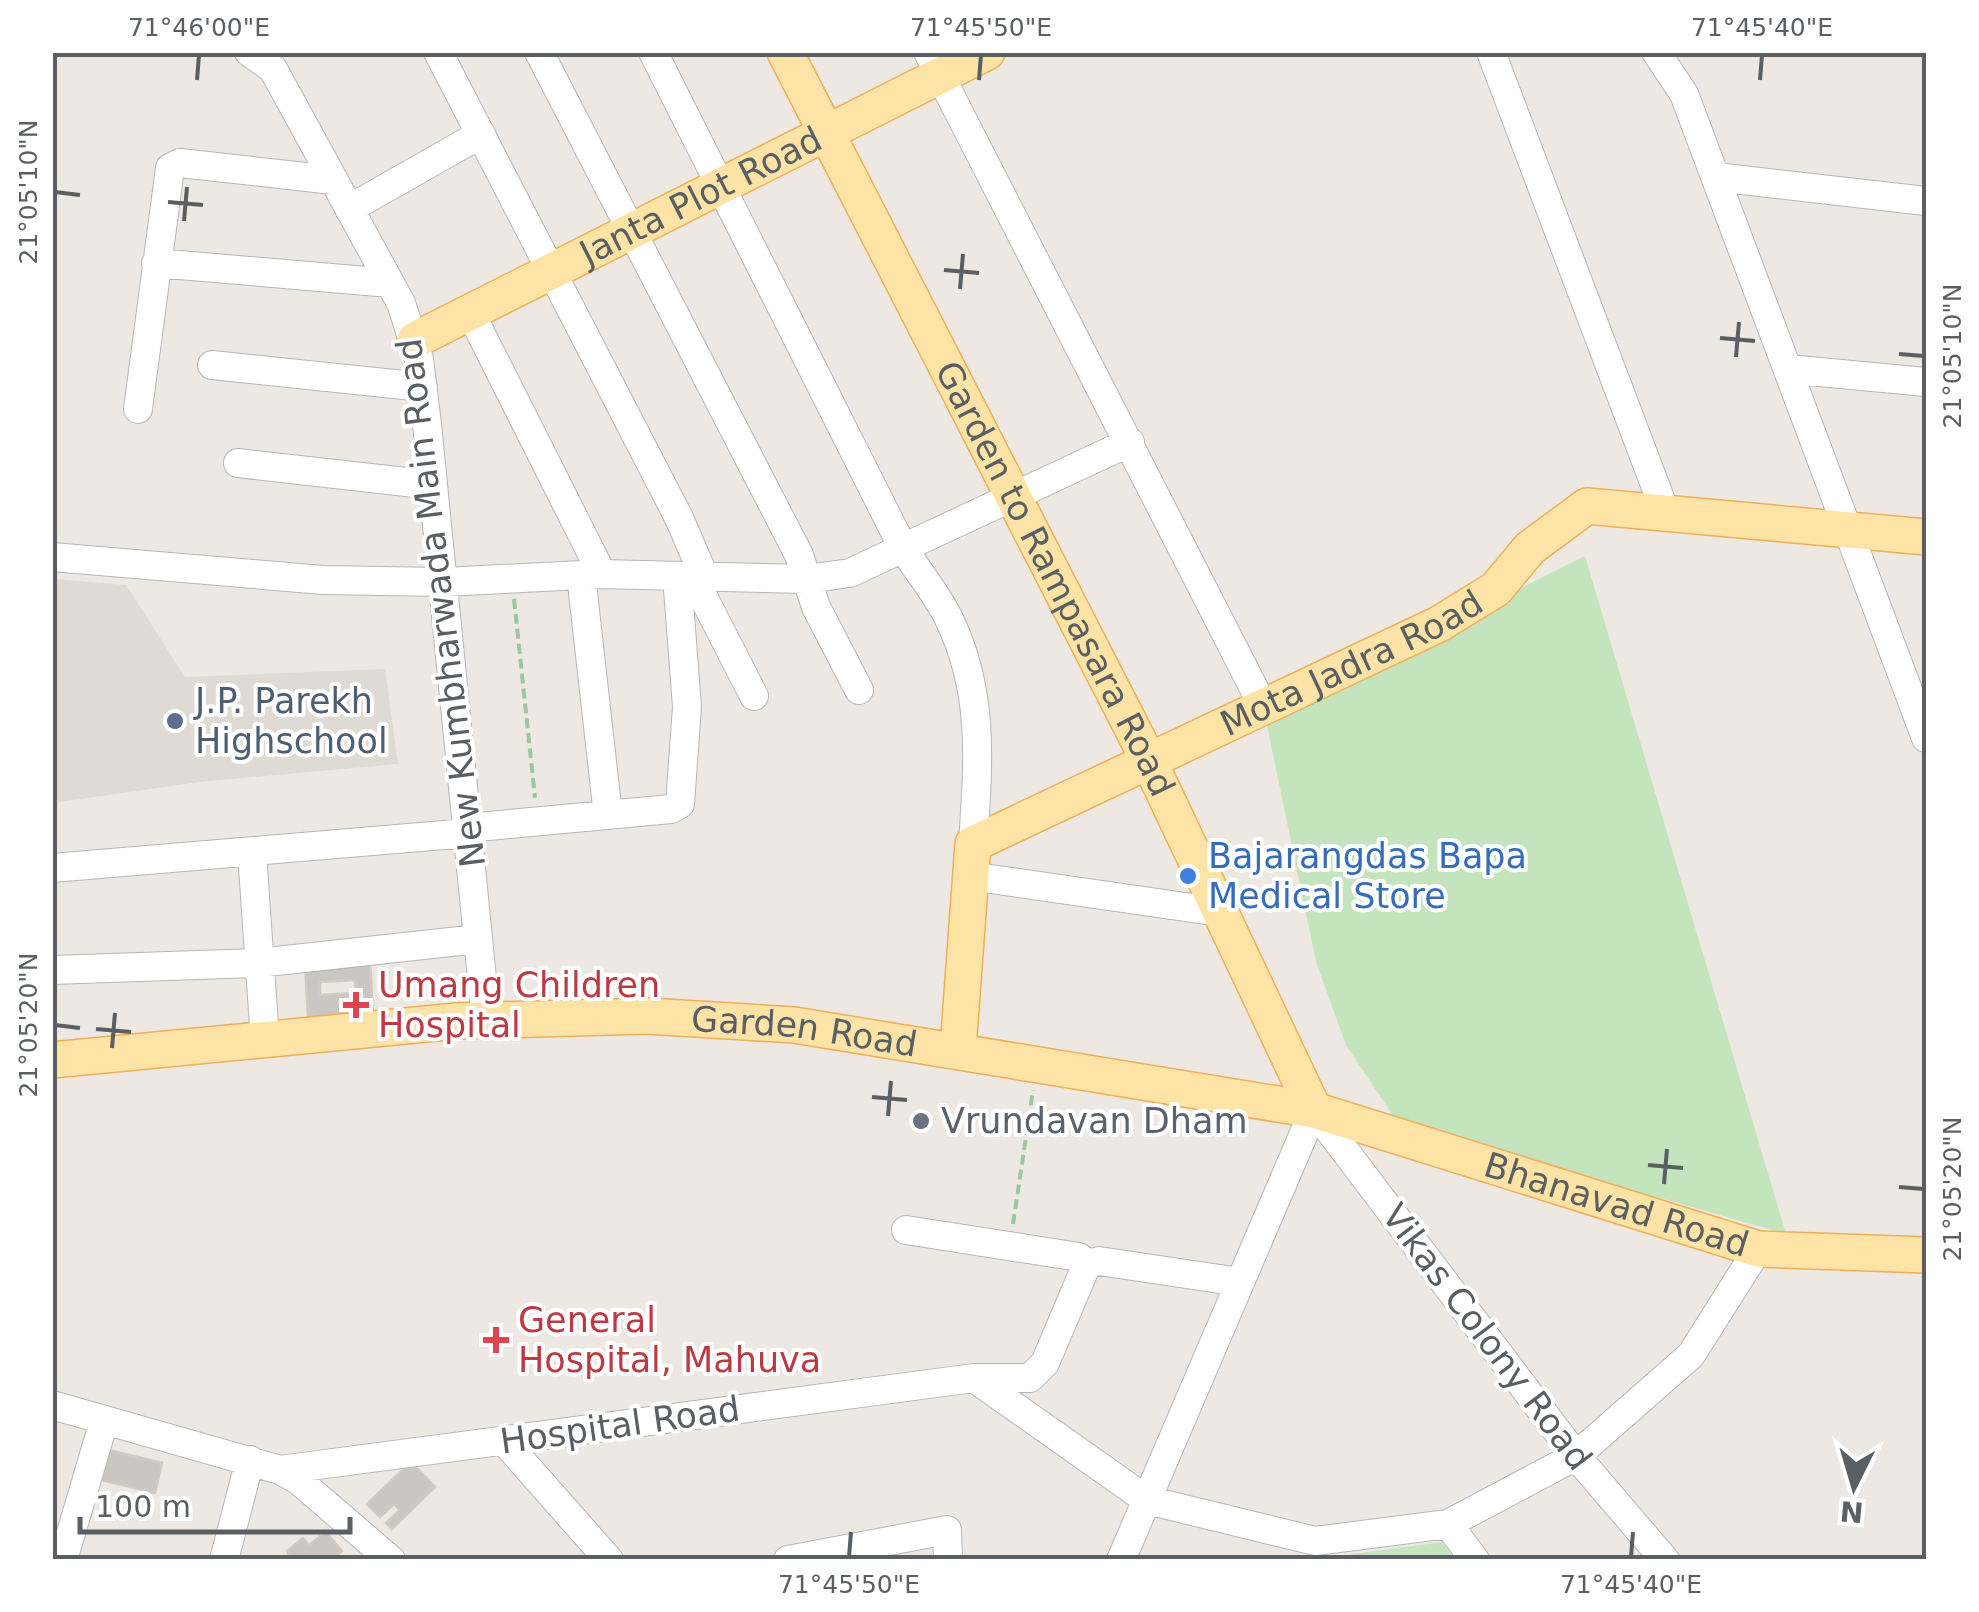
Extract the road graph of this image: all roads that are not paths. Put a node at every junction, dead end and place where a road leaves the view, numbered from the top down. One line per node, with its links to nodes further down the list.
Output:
1 (438, 52): 10 (street)
2 (538, 52): 17 (street)
3 (653, 52): 14 (street)
4 (785, 52): 11 (main road, Garden to Rampasara Road)
5 (987, 52): 9 (main road, Janta Plot Road)
6 (1491, 52): 32 (street)
7 (1656, 52): 12 (street)
8 (262, 54): 13 (street, New Kumbharwada Main Road)
9 (935, 65): 11 (main road, Janta Plot Road); 28 (street)
10 (482, 134): 16 (street); 19 (street)
11 (826, 136): 14 (main road, Janta Plot Road); 31 (main road, Garden to Rampasara Road)
12 (1716, 177): 15 (street); 24 (street)
13 (333, 180): 16 (street, New Kumbharwada Main Road); 18 (street)
14 (722, 188): 17 (main road, Janta Plot Road); 35 (street)
15 (1926, 201)
16 (350, 209): 20 (street, New Kumbharwada Main Road)
17 (634, 231): 19 (main road, Janta Plot Road); 39 (street)
18 (156, 263): 20 (street); 27 (street)
19 (548, 272): 21 (main road, Janta Plot Road); 38 (street)
20 (390, 283): 22 (street, New Kumbharwada Main Road)
21 (470, 312): 22 (main road, Janta Plot Road); 37 (street)
22 (414, 340): 26 (street, New Kumbharwada Main Road)
23 (212, 364): 26 (street)
24 (1788, 369): 25 (street); 33 (street)
25 (1926, 382)
26 (423, 388): 30 (street, New Kumbharwada Main Road)
27 (138, 409)
28 (1130, 442): 31 (street); 44 (street)
29 (238, 463): 30 (street)
30 (433, 485): 40 (street, New Kumbharwada Main Road)
31 (1014, 496): 35 (street); 46 (main road, Garden to Rampasara Road)
32 (1666, 514): 33 (main road, Mota Jadra Road); 44 (main road, Mota Jadra Road)
33 (1848, 530): 34 (main road, Mota Jadra Road); 43 (street)
34 (1926, 537)
35 (903, 548): 39 (street); 50 (street)
36 (52, 556): 40 (street)
37 (592, 574): 38 (street); 40 (street); 47 (street)
38 (692, 576): 39 (street); 42 (street); 47 (street)
39 (807, 580): 41 (street)
40 (443, 582): 48 (street, New Kumbharwada Main Road)
41 (859, 690)
42 (754, 696)
43 (1920, 702): 45 (street)
44 (1262, 704): 46 (main road, Mota Jadra Road)
45 (1926, 738)
46 (1148, 760): 50 (main road, Mota Jadra Road); 52 (main road, Garden to Rampasara Road)
47 (608, 816): 48 (street)
48 (468, 831): 49 (street); 53 (street, New Kumbharwada Main Road)
49 (252, 853): 51 (street); 54 (street)
50 (972, 860): 52 (street); 58 (main road)
51 (52, 868)
52 (1220, 912): 60 (main road, Garden to Rampasara Road)
53 (478, 939): 54 (street); 56 (street, New Kumbharwada Main Road)
54 (258, 963): 55 (street); 57 (street)
55 (52, 970)
56 (486, 1020): 57 (main road, Garden Road); 58 (main road, Garden Road)
57 (265, 1040): 59 (main road, Garden Road)
58 (958, 1049): 60 (main road, Garden Road)
59 (52, 1060)
60 (1314, 1110): 62 (main road, Bhanavad Road); 65 (street); 70 (street, Vikas Colony Road)
61 (906, 1230): 64 (street)
62 (1758, 1248): 63 (main road, Bhanavad Road); 70 (street)
63 (1926, 1255)
64 (1087, 1264): 65 (street); 66 (street, Hospital Road)
65 (1240, 1282): 73 (street)
66 (974, 1378): 69 (street, Hospital Road); 73 (street)
67 (52, 1405): 68 (street, Hospital Road)
68 (104, 1421): 71 (street, Hospital Road); 76 (street)
69 (504, 1441): 72 (street, Hospital Road); 79 (street)
70 (1576, 1456): 74 (street); 84 (street, Vikas Colony Road)
71 (250, 1460): 72 (street, Hospital Road); 77 (street)
72 (280, 1470): 78 (street)
73 (1147, 1500): 75 (street); 82 (street)
74 (1448, 1524): 75 (street); 83 (street)
75 (1311, 1550)
76 (62, 1560)
77 (224, 1560)
78 (390, 1560)
79 (608, 1560)
80 (788, 1560): 81 (street)
81 (948, 1560)
82 (1121, 1560)
83 (1475, 1560)
84 (1665, 1560)

